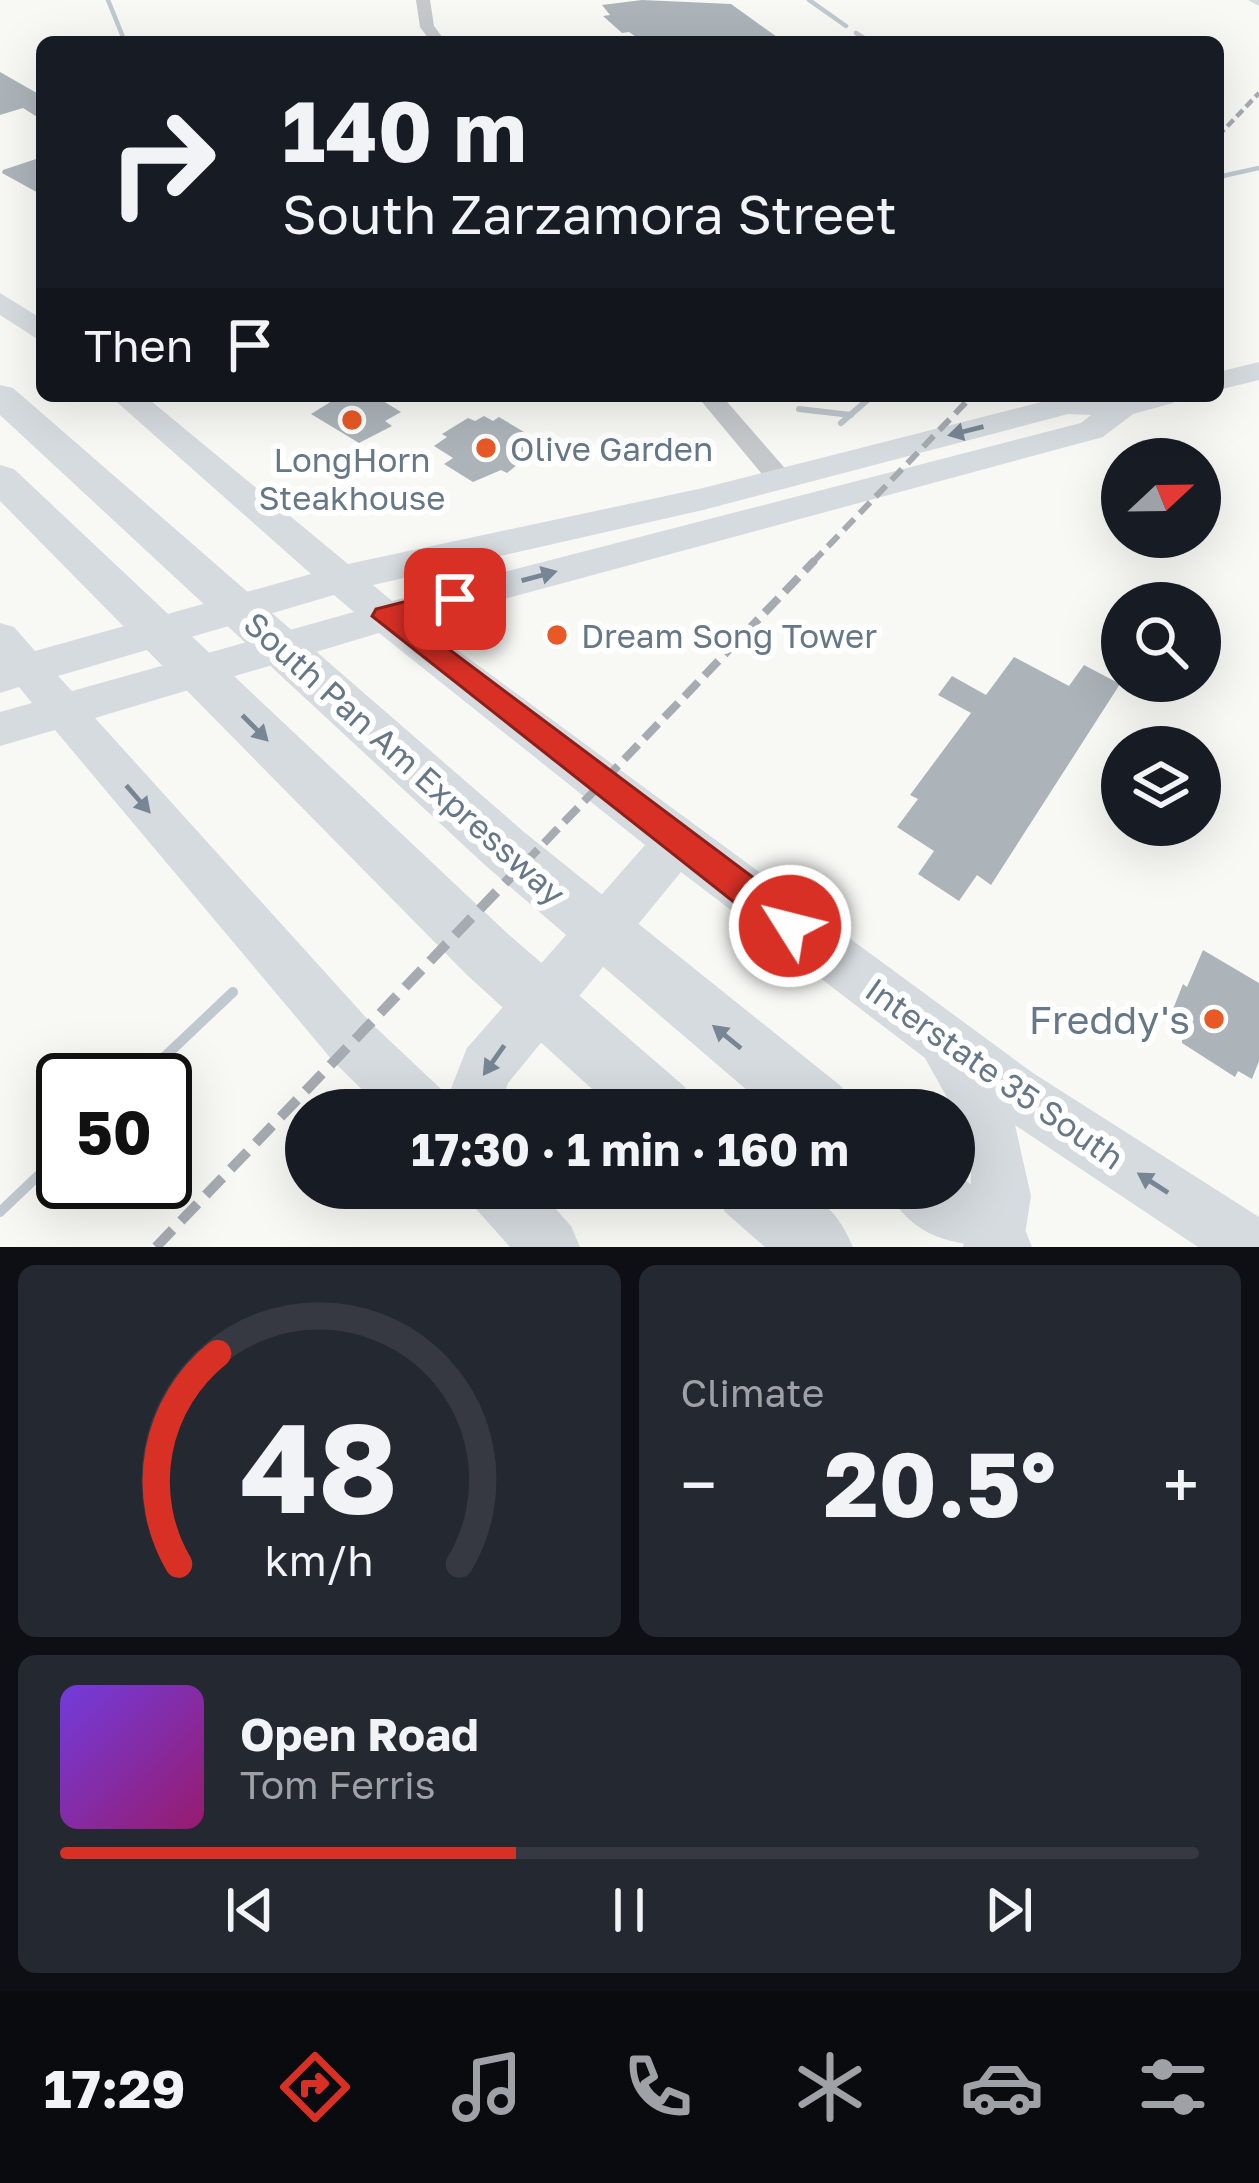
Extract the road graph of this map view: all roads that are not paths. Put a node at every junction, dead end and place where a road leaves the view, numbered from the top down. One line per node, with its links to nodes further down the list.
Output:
1 (423, 0): 2 (street)
2 (435, 36)
3 (0, 301): 4 (main road)
4 (36, 328)
5 (1259, 370): 6 (main road)
6 (1224, 379)
7 (6, 397): 26 (highway, South Pan Am Expressway, one-way to 7)
8 (133, 402): 14 (main road, Interstate 35 South)
9 (714, 402): 13 (street)
10 (1140, 402): 11 (main road)
11 (1121, 407): 13 (main road, one-way to 13); 15 (main road, one-way to 11)
12 (0, 478): 25 (highway, one-way to 25)
13 (781, 479): 14 (main road)
14 (342, 579): 16 (main road, Interstate 35 South); 17 (main road)
15 (479, 592): 16 (main road); 18 (main road)
16 (386, 616): 18 (main road, Interstate 35 South); 19 (main road)
17 (9, 661): 19 (main road)
18 (478, 688): 21 (main road, Interstate 35 South)
19 (62, 710): 20 (main road); 23 (main road, one-way to 23)
20 (0, 729)
21 (676, 842): 22 (main road, Interstate 35 South); 24 (main road, one-way to 24)
22 (941, 1038): 32 (main road); 33 (main road, Interstate 35 South, one-way to 22)
23 (400, 1089)
24 (478, 1089)
25 (639, 1089)
26 (794, 1089)
27 (516, 1209): 30 (main road)
28 (774, 1209): 31 (highway)
29 (947, 1209): 32 (highway)
30 (550, 1247)
31 (818, 1247)
32 (995, 1247)
33 (1251, 1247)

